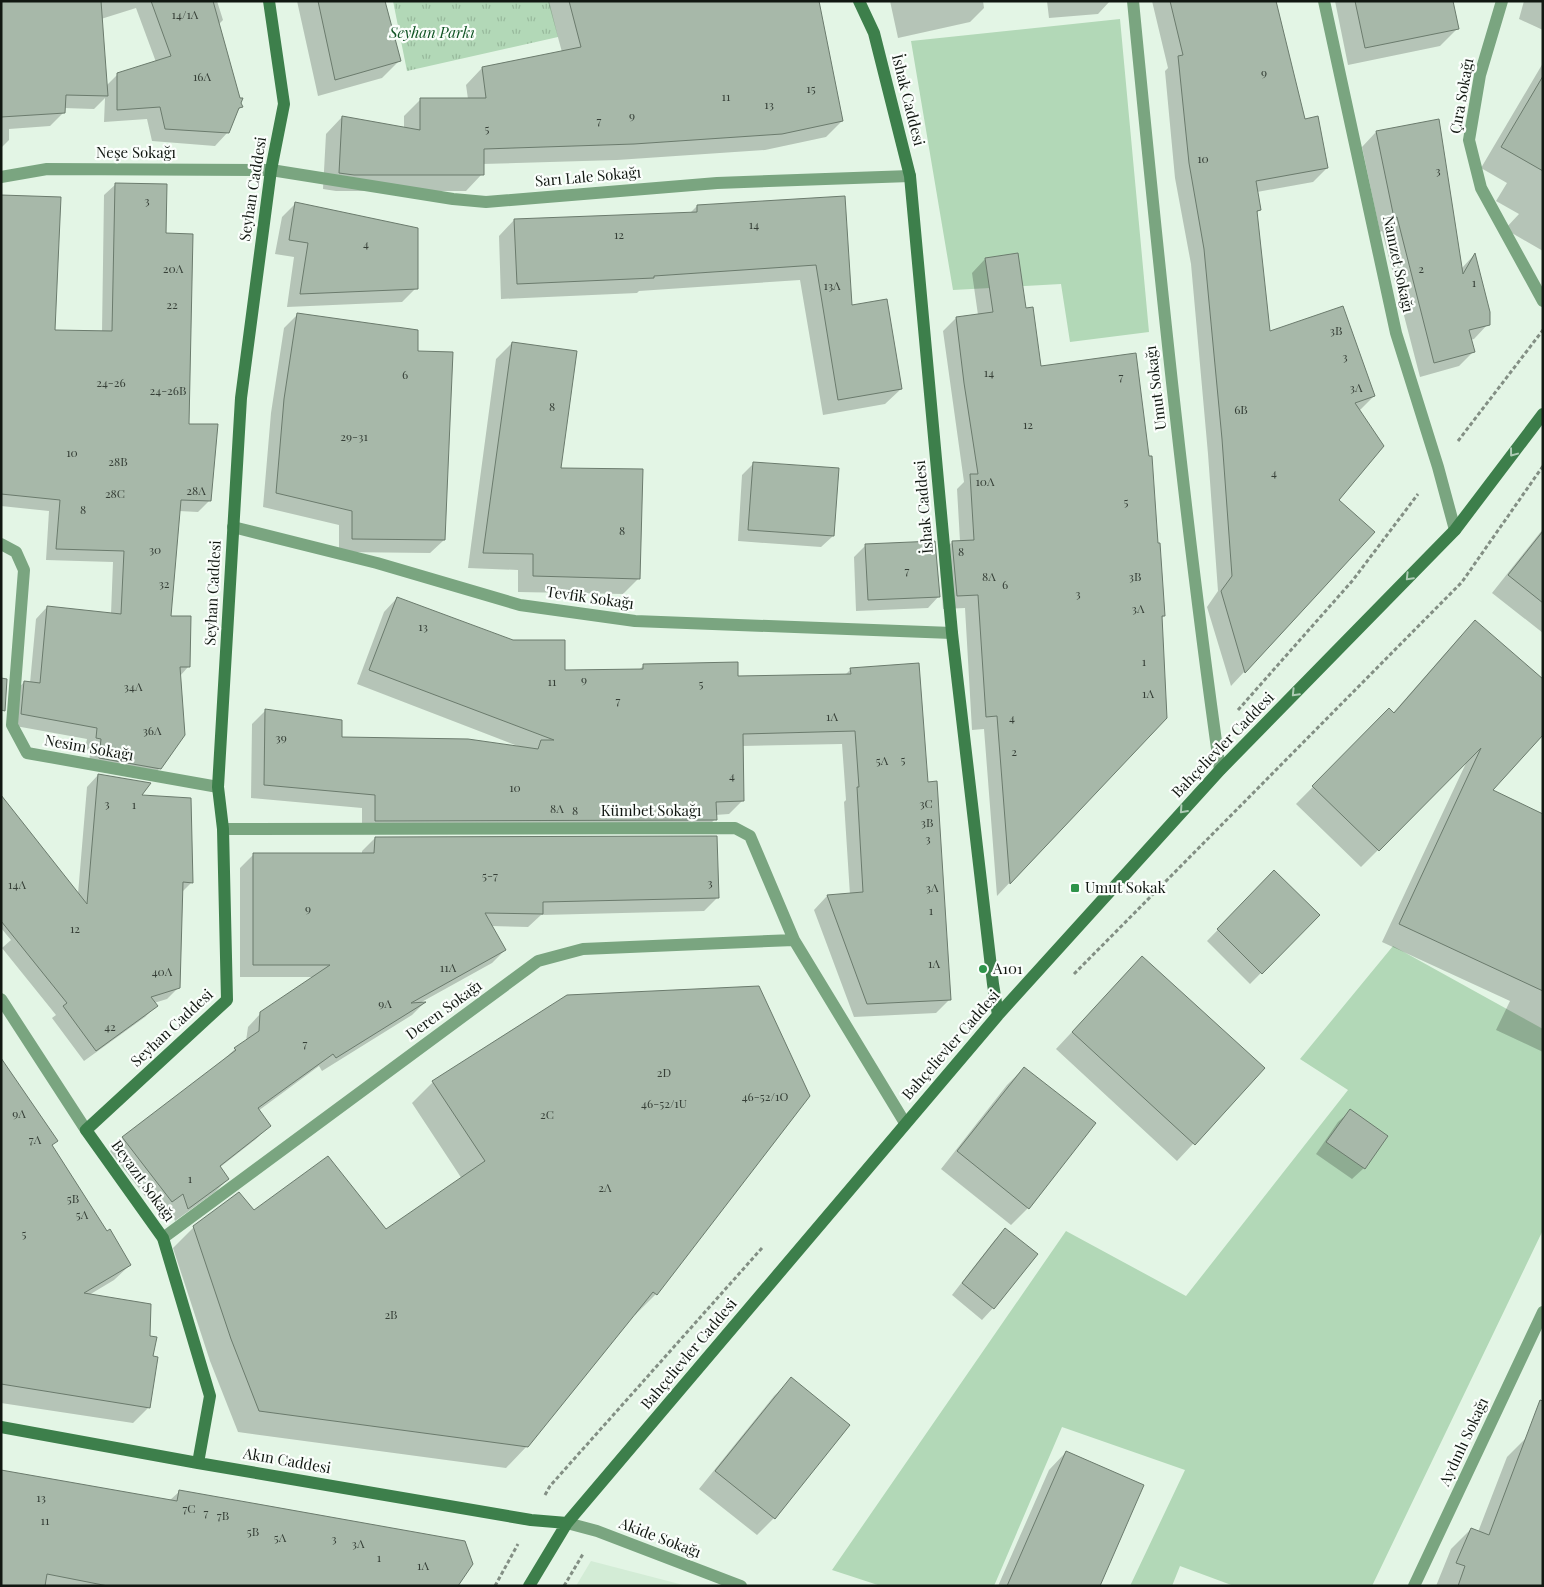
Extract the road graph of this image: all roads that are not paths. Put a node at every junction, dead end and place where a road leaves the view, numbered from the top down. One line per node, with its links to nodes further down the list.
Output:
1 (269, 1): 6 (street, Seyhan Caddesi)
2 (859, 1): 7 (street, İshak Caddesi)
3 (1133, 1): 15 (street, Umut Sokağı)
4 (1324, 1): 12 (street, Namzet Sokağı)
5 (1502, 1): 9 (street, Çıra Sokağı)
6 (271, 170): 7 (street, Sarı Lale Sokağı); 8 (street, Neşe Sokağı); 11 (street, Seyhan Caddesi)
7 (910, 176): 14 (street, İshak Caddesi)
8 (1, 177)
9 (1543, 301)
10 (1542, 416): 12 (street, Bahçelievler Caddesi, one-way to 12)
11 (233, 528): 14 (street, Tevfik Sokağı); 16 (street, Seyhan Caddesi)
12 (1455, 530): 15 (street, Bahçelievler Caddesi, one-way to 15)
13 (1, 544): 16 (street, Nesim Sokağı)
14 (952, 633): 20 (street, İshak Caddesi)
15 (1220, 770): 20 (street, Bahçelievler Caddesi, one-way to 20)
16 (218, 787): 17 (street, Seyhan Caddesi)
17 (223, 829): 18 (street, Kümbet Sokağı); 22 (street, Seyhan Caddesi)
18 (794, 940): 21 (street, Kümbet Sokağı); 23 (street, Deren Sokağı)
19 (1, 999): 22 (street, Beyazıt Sokağı)
20 (998, 1015): 21 (street, Bahçelievler Caddesi)
21 (905, 1123): 27 (street, Bahçelievler Caddesi)
22 (86, 1130): 23 (street, Beyazıt Sokağı)
23 (163, 1238): 26 (street, Beyazıt Sokağı)
24 (1543, 1312): 30 (street, Aydınlı Sokağı)
25 (1, 1427): 26 (street, Akın Caddesi)
26 (198, 1463): 27 (street, Akın Caddesi)
27 (567, 1523): 28 (street, Bahçelievler Caddesi); 29 (street, Akide Sokağı)
28 (529, 1586)
29 (741, 1586)
30 (1414, 1586)

